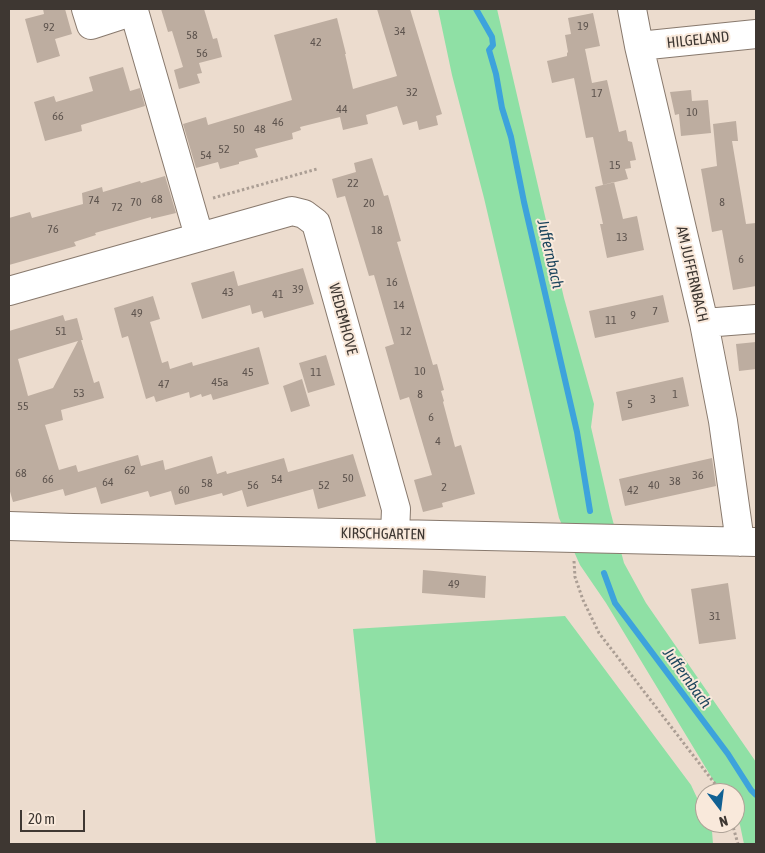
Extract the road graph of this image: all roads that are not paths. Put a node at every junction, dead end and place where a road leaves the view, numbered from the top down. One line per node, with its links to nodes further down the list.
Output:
1 (86, 9): 5 (street)
2 (632, 9): 4 (street, AM JUFFERNBACH)
3 (756, 34): 4 (street, HILGELAND)
4 (639, 46): 8 (street, AM JUFFERNBACH)
5 (199, 236): 6 (street, WEDEMHOVE); 10 (street, WEDEMHOVE)
6 (9, 291)
7 (756, 319): 8 (street)
8 (704, 323): 11 (street, AM JUFFERNBACH)
9 (9, 526): 10 (street, KIRSCHGARTEN)
10 (394, 534): 11 (street, KIRSCHGARTEN)
11 (748, 542)

